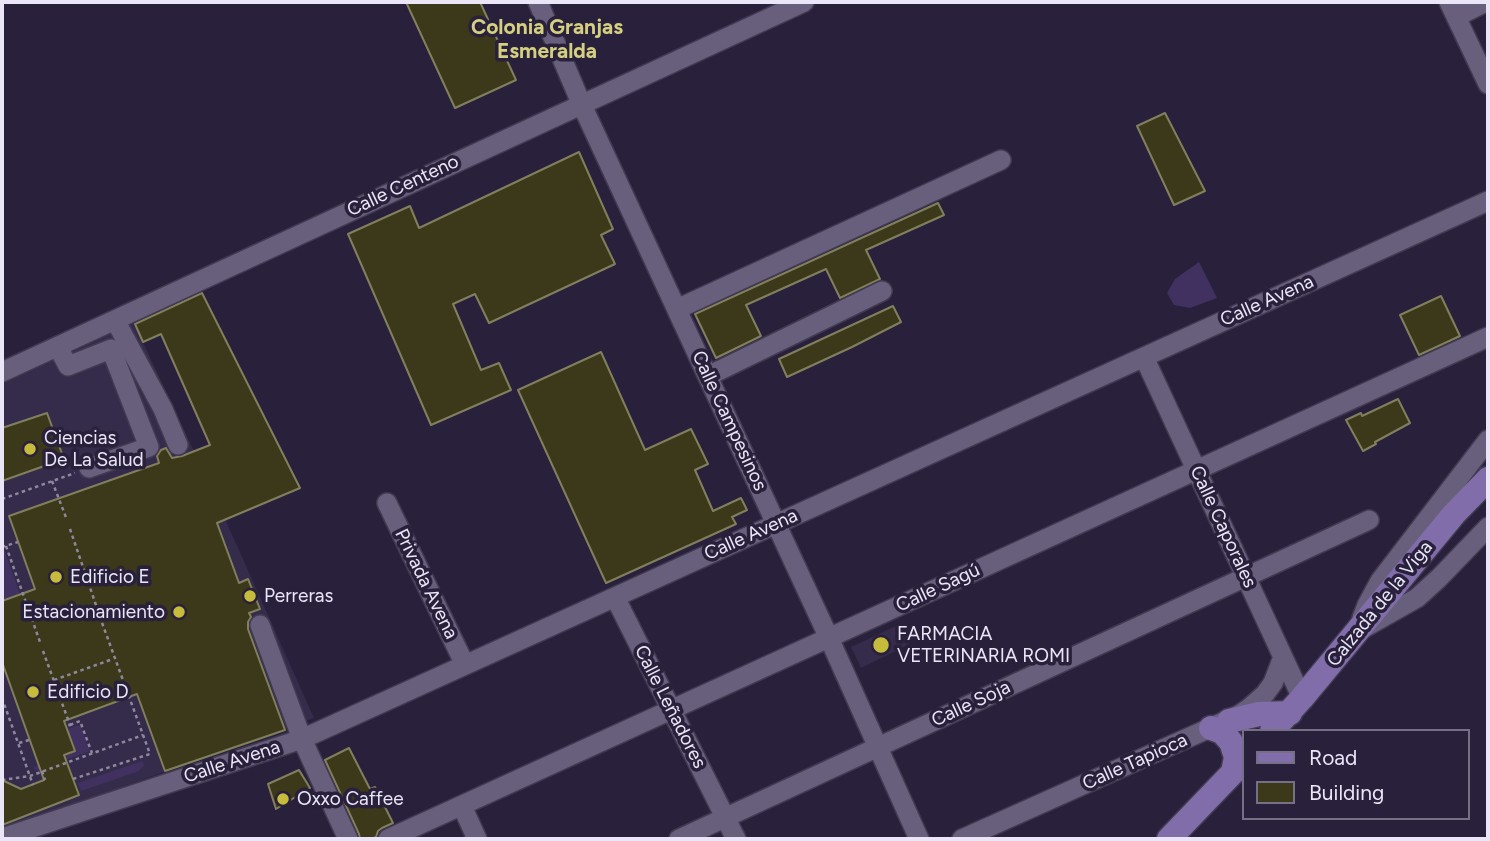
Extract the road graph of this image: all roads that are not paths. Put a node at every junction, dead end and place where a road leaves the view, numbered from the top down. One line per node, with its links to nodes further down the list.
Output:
1 (538, 2): 6 (street, Calle Campesinos)
2 (804, 2): 6 (street, Calle Centeno)
3 (1486, 2): 4 (street)
4 (1452, 9): 5 (street)
5 (1488, 84)
6 (581, 103): 10 (street, Calle Campesinos); 11 (street, Calle Centeno)
7 (1001, 160): 10 (street)
8 (1488, 201): 14 (street, Calle Avena)
9 (882, 291): 16 (street)
10 (677, 309): 16 (street, Calle Campesinos)
11 (115, 320): 13 (street, Calle Centeno); 18 (street)
12 (1488, 337): 20 (street, Calle Sagú)
13 (58, 347): 15 (street, Calle Centeno); 19 (street)
14 (1144, 357): 20 (street, Calle Caporales); 24 (street, Calle Avena)
15 (2, 372)
16 (708, 376): 24 (street, Calle Campesinos)
17 (1488, 440): 29 (street)
18 (178, 444)
19 (89, 468)
20 (1197, 470): 26 (street, Calle Caporales); 30 (street, Calle Sagú)
21 (1488, 480): 29 (main road, Calzada de la Viga)
22 (387, 503): 32 (street, Privada Avena)
23 (1369, 520): 26 (street, Calle Soja)
24 (776, 524): 27 (street, Calle Avena); 30 (street, Calle Campesinos)
25 (1488, 527): 29 (street)
26 (1246, 577): 31 (street, Calle Caporales); 38 (street, Calle Soja)
27 (615, 597): 32 (street, Calle Avena); 34 (street, Calle Leñadores)
28 (260, 625): 37 (street)
29 (1360, 630): 33 (main road, Calzada de la Viga)
30 (829, 638): 34 (street, Calle Sagú); 38 (street, Calle Campesinos)
31 (1283, 657): 33 (street, Calle Caporales); 35 (street, Calle Tapioca)
32 (465, 665): 37 (street, Calle Avena)
33 (1296, 705): 35 (main road); 36 (main road, Calzada de la Viga)
34 (672, 710): 40 (street, Calle Sagú); 41 (street, Calle Leñadores)
35 (1220, 724): 39 (main road); 49 (street, Calle Tapioca)
36 (1274, 729)
37 (302, 739): 42 (street, Calle Avena); 43 (street)
38 (878, 747): 41 (street, Calle Soja); 48 (street, Calle Campesinos)
39 (1238, 767): 50 (main road)
40 (462, 806): 44 (street, Calle Sagú); 45 (street)
41 (726, 818): 46 (street, Calle Soja); 47 (street, Calle Leñadores)
42 (2, 838)
43 (348, 839)
44 (388, 839)
45 (477, 839)
46 (679, 839)
47 (736, 839)
48 (919, 839)
49 (962, 839)
50 (1169, 839)

